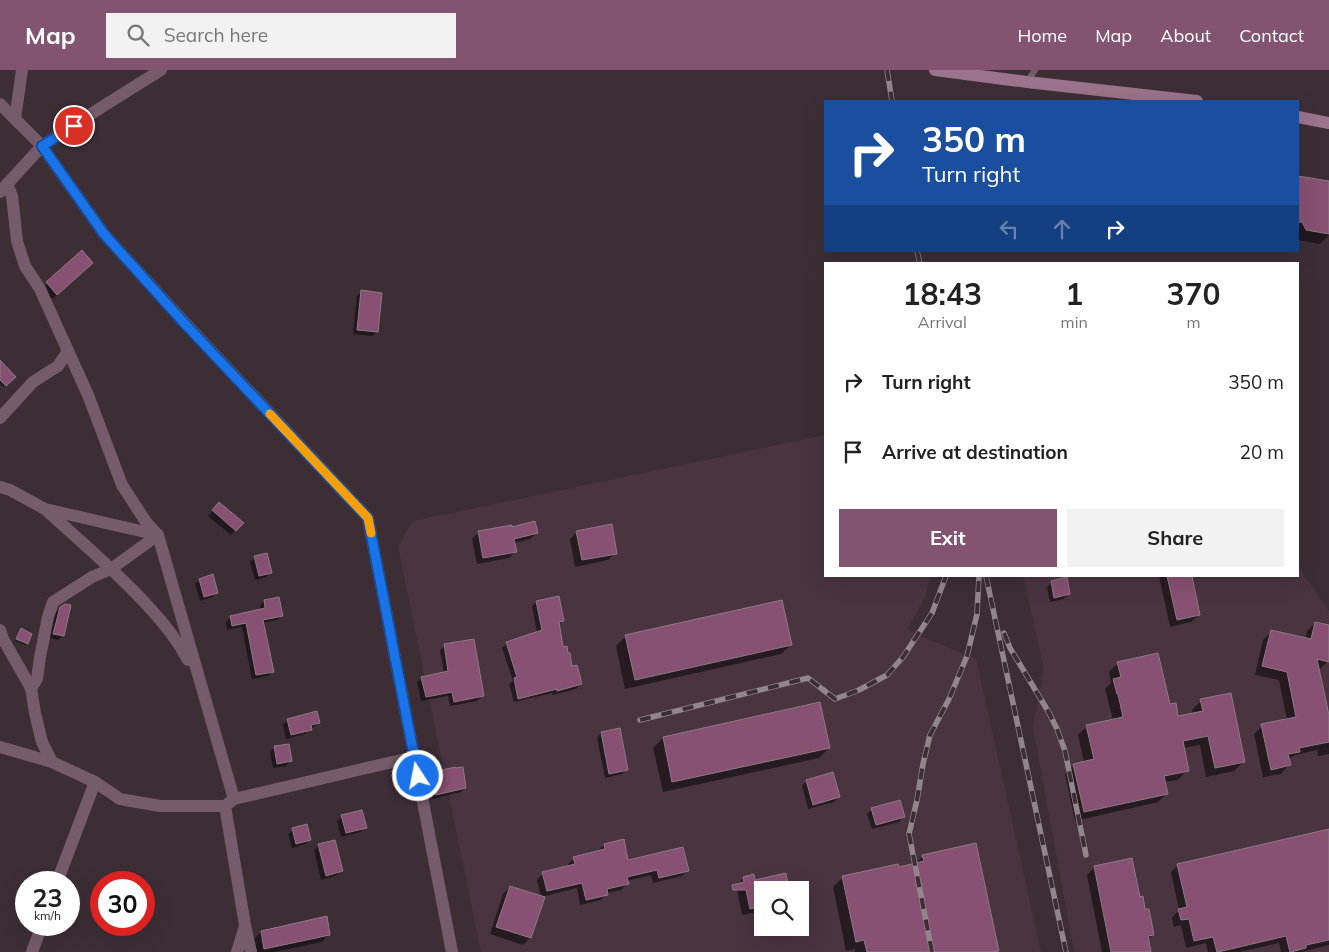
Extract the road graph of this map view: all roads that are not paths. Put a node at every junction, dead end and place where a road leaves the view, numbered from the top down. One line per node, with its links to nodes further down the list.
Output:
1 (22, 70): 9 (street)
2 (161, 70): 11 (street)
3 (935, 70): 5 (street)
4 (1036, 70): 5 (lane)
5 (1027, 82): 6 (street)
6 (1188, 100)
7 (0, 104): 9 (street)
8 (1299, 117): 10 (street)
9 (15, 119): 11 (street)
10 (1329, 122)
11 (42, 146): 12 (street); 23 (street)
12 (4, 188): 13 (street)
13 (68, 351): 14 (street); 17 (street)
14 (0, 418)
15 (0, 487): 16 (street)
16 (45, 509): 17 (street); 18 (street)
17 (158, 535): 18 (street); 21 (street)
18 (111, 569): 20 (street); 21 (street)
19 (1, 638): 20 (street)
20 (31, 688): 24 (street)
21 (205, 696): 26 (street)
22 (0, 747): 24 (street)
23 (414, 756): 26 (street); 33 (street)
24 (52, 762): 25 (street)
25 (95, 782): 26 (street); 27 (street)
26 (230, 802): 28 (street)
27 (62, 871)
28 (245, 926): 31 (street); 32 (street)
29 (38, 936): 30 (street)
30 (32, 952)
31 (237, 952)
32 (251, 952)
33 (452, 952)

